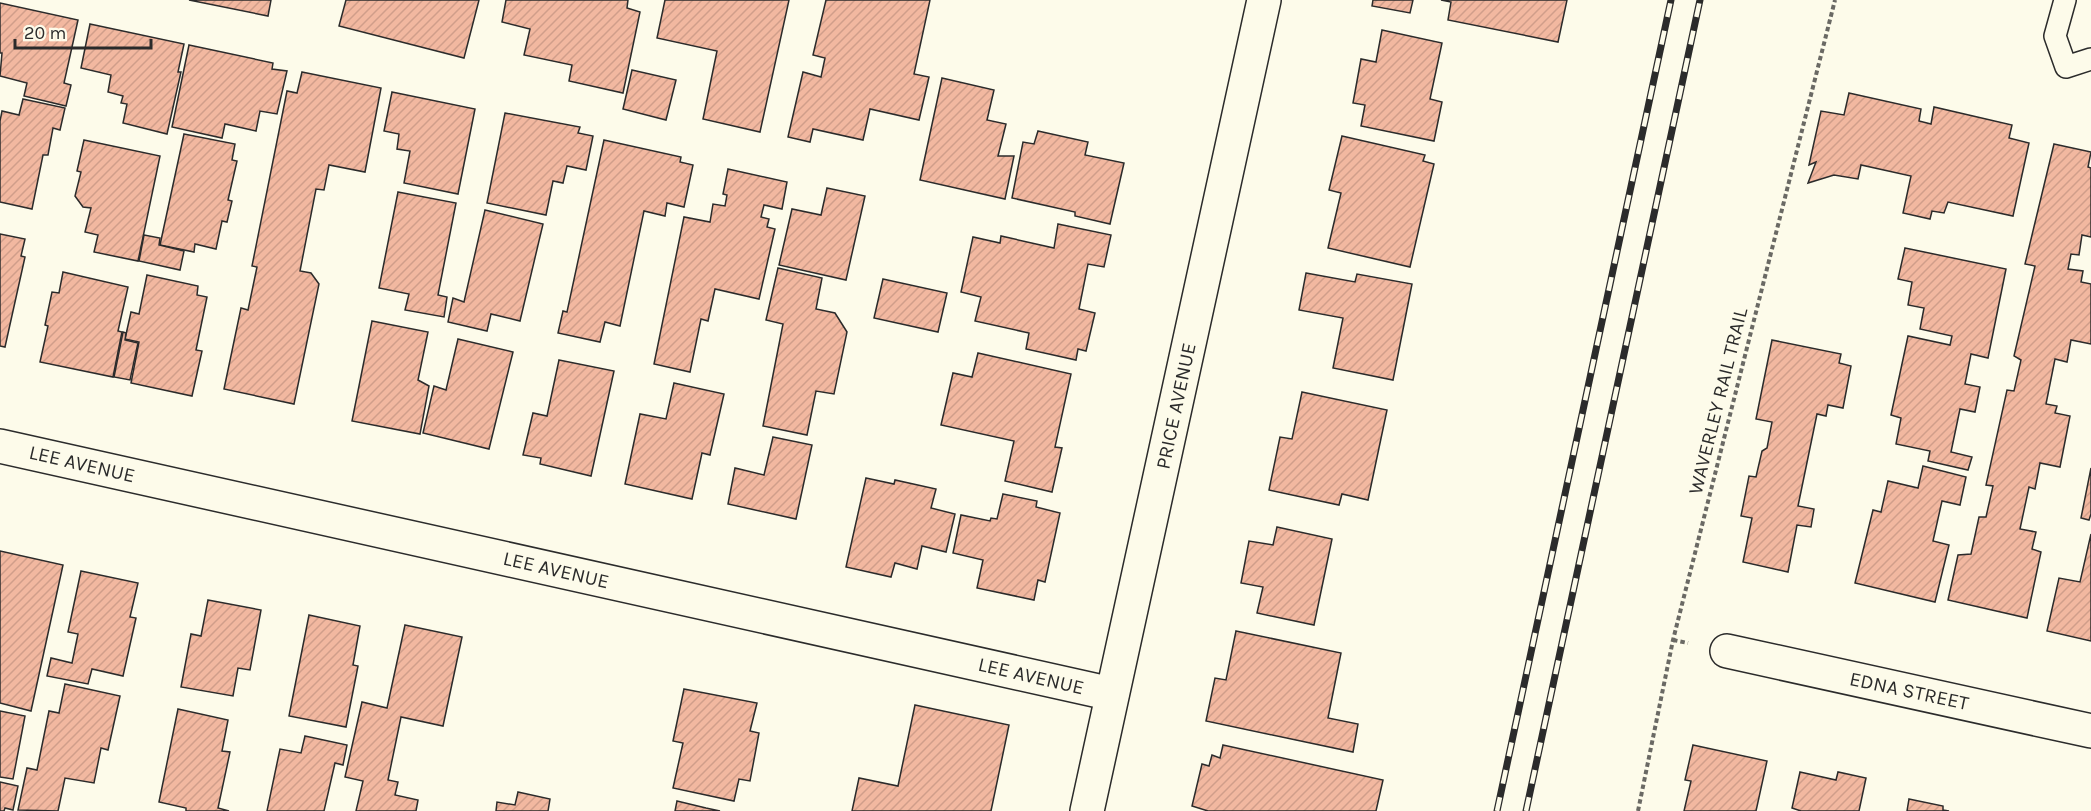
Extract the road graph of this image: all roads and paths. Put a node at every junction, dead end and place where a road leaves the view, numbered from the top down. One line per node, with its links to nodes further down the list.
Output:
1 (1264, 0): 7 (street, PRICE AVENUE)
2 (1835, 0): 10 (path, WAVERLEY RAIL TRAIL)
3 (2065, 0): 4 (lane)
4 (2091, 59)
5 (0, 446): 7 (street, LEE AVENUE)
6 (1727, 651): 8 (street, EDNA STREET)
7 (1112, 694): 9 (street, PRICE AVENUE)
8 (2091, 731)
9 (1087, 811)
10 (1638, 811)

